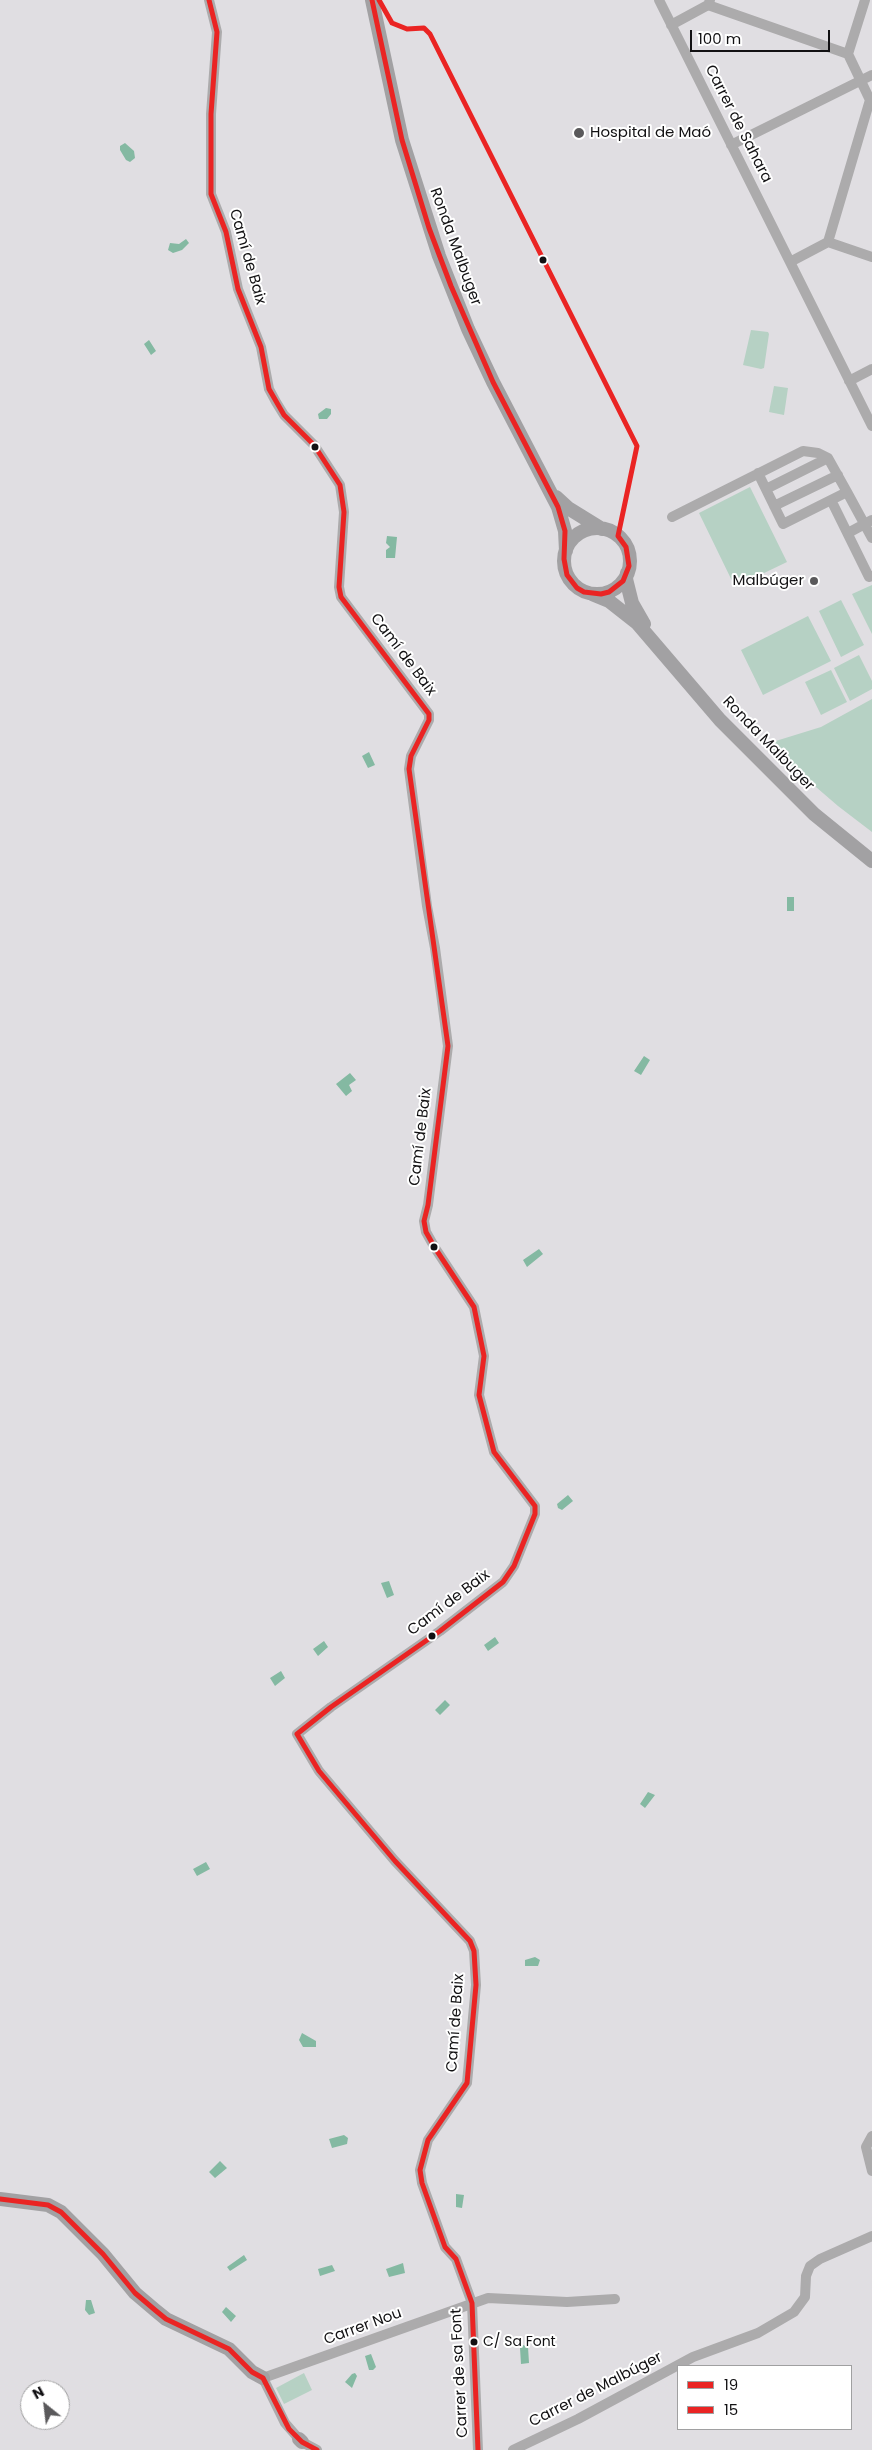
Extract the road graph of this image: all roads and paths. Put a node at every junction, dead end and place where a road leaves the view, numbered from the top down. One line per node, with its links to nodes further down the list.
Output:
1 (209, 0): 37 (street, Camí de Baix)
2 (372, 0): 21 (street, Ronda Malbuger)
3 (659, 0): 6 (street, Carrer de Sahara)
4 (865, 0): 7 (street)
5 (709, 2): 6 (street); 7 (street)
6 (671, 25): 11 (street, Carrer de Sahara)
7 (848, 54): 9 (street)
8 (872, 75): 9 (street)
9 (860, 80): 10 (street); 11 (street)
10 (871, 100): 12 (street)
11 (731, 145): 14 (street, Carrer de Sahara)
12 (828, 242): 13 (street); 14 (street)
13 (872, 257)
14 (790, 262): 16 (street, Carrer de Sahara)
15 (872, 369): 16 (street)
16 (849, 381): 17 (street, Carrer de Sahara)
17 (872, 426)
18 (828, 458): 19 (street); 20 (street); 22 (street)
19 (758, 474): 22 (street); 26 (street)
20 (838, 475): 23 (street); 25 (street)
21 (550, 489): 28 (street, Ronda Malbuger); 31 (street, Ronda Malbuger)
22 (766, 489): 25 (street)
23 (847, 492): 24 (street); 27 (street)
24 (831, 500): 25 (street); 29 (street)
25 (774, 506)
26 (672, 517)
27 (868, 522): 29 (street); 30 (street)
28 (602, 529): 31 (street); 32 (street)
29 (848, 533): 33 (street)
30 (872, 538)
31 (566, 551): 34 (street)
32 (628, 573): 34 (street); 35 (street, Ronda Malbuger)
33 (872, 576)
34 (592, 594): 35 (street, Ronda Malbuger)
35 (652, 638): 36 (street, Ronda Malbuger)
36 (872, 861)
37 (434, 2130): 43 (street, Carrer de sa Font)
38 (872, 2136): 39 (street)
39 (872, 2171)
40 (0, 2199): 44 (street)
41 (872, 2236): 47 (street, Carrer de Malbúger)
42 (615, 2299): 43 (street, Carrer Nou)
43 (472, 2303): 44 (street, Carrer Nou); 46 (street, Carrer de sa Font)
44 (263, 2378): 45 (street)
45 (317, 2450)
46 (478, 2450)
47 (513, 2450)

